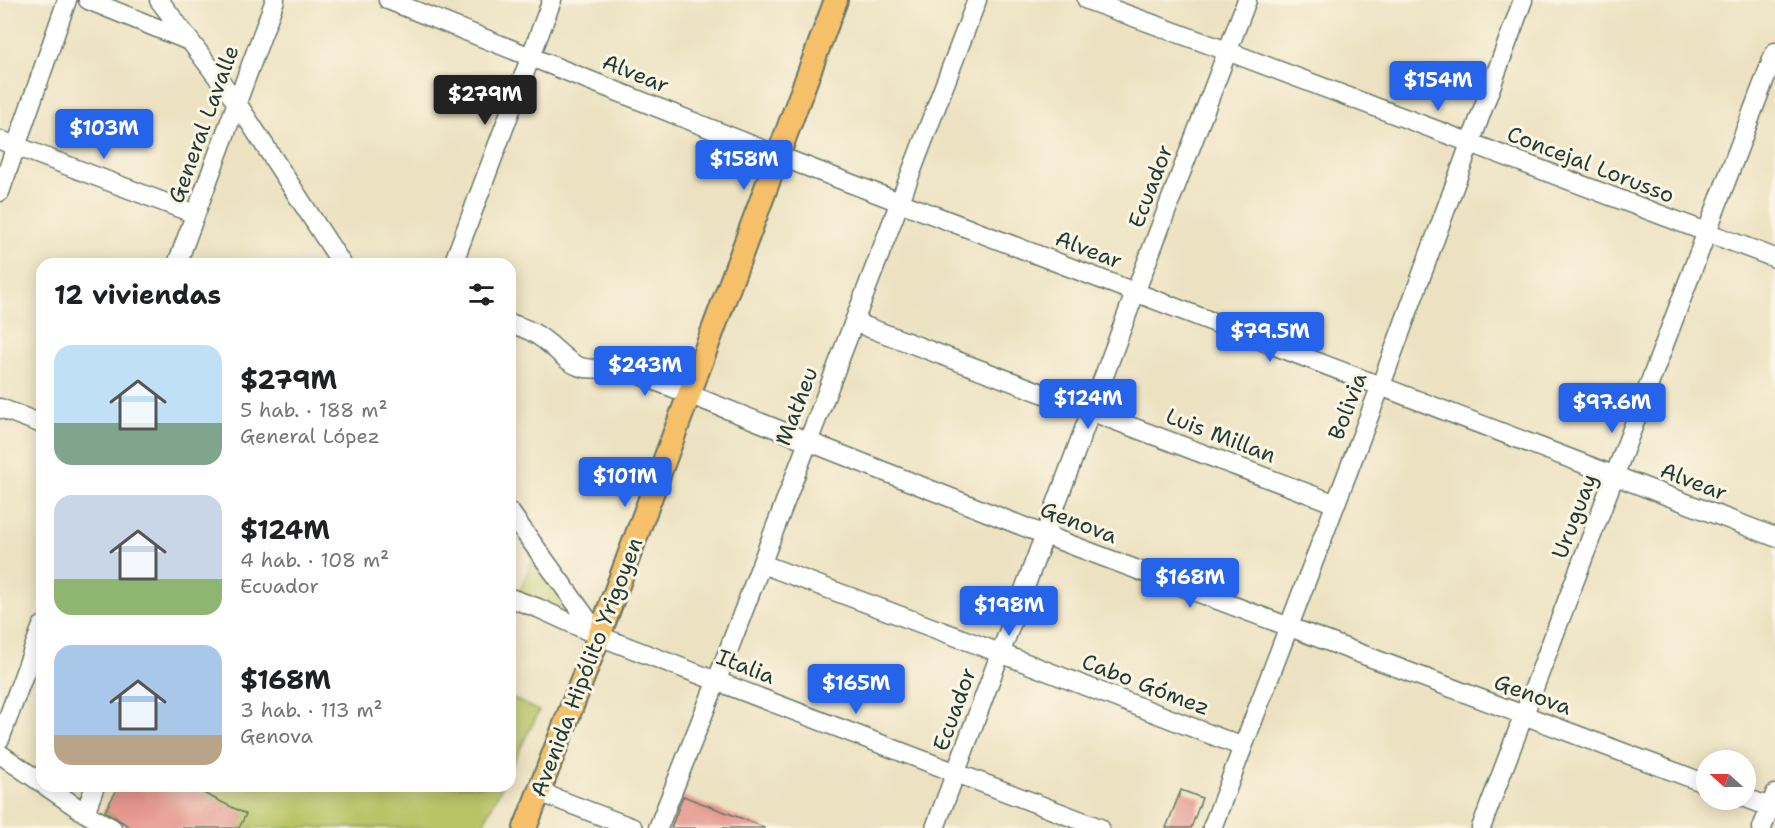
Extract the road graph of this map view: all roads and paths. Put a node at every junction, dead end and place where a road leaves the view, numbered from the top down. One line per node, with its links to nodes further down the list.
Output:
1 (67, 0): 17 (street)
2 (88, 0): 12 (street)
3 (159, 0): 12 (street)
4 (275, 0): 16 (street, General Lavalle)
5 (388, 0): 15 (street, Alvear)
6 (552, 0): 15 (street)
7 (836, 0): 19 (main road, Avenida Hipólito Yrigoyen)
8 (977, 0): 21 (street, Matheu)
9 (1087, 0): 13 (street, Concejal Lorusso)
10 (1247, 0): 13 (street, Ecuador)
11 (1523, 0): 18 (street, Bolivia)
12 (189, 41): 16 (street)
13 (1227, 51): 18 (street, Concejal Lorusso); 28 (street, Ecuador)
14 (1775, 52): 23 (street, Uruguay)
15 (531, 57): 19 (street, Alvear); 26 (street)
16 (237, 104): 22 (street, General Lavalle); 25 (street)
17 (8, 143): 20 (street); 22 (street)
18 (1470, 143): 23 (street, Concejal Lorusso); 31 (street, Bolivia)
19 (779, 156): 21 (street, Alvear); 32 (main road, Avenida Hipólito Yrigoyen)
20 (0, 192)
21 (900, 201): 28 (street, Alvear); 29 (street, Matheu)
22 (195, 214): 24 (street, General Lavalle)
23 (1707, 233): 27 (street, Concejal Lorusso); 37 (street, Uruguay)
24 (179, 258)
25 (338, 258)
26 (455, 258)
27 (1775, 258)
28 (1135, 293): 31 (street, Alvear); 34 (street, Ecuador)
29 (854, 322): 34 (street, Luis Millan); 36 (street, Matheu)
30 (516, 325): 32 (street, Genova)
31 (1381, 385): 37 (street, Alvear); 38 (street, Bolivia)
32 (689, 395): 36 (street, Genova); 45 (main road, Avenida Hipólito Yrigoyen)
33 (0, 408): 35 (street)
34 (1091, 411): 38 (street, Luis Millan); 40 (street, Ecuador)
35 (36, 422)
36 (808, 442): 40 (street, Genova); 42 (street, Matheu)
37 (1615, 477): 41 (street, Alvear); 49 (street, Uruguay)
38 (1336, 504): 44 (street, Bolivia)
39 (516, 520): 45 (street)
40 (1045, 535): 44 (street, Genova); 47 (street, Ecuador)
41 (1775, 537)
42 (762, 564): 47 (street, Cabo Gómez); 48 (street, Matheu)
43 (516, 600): 45 (street, Italia)
44 (1289, 627): 49 (street, Genova); 51 (street, Bolivia)
45 (599, 636): 48 (street, Italia); 58 (main road, Avenida Hipólito Yrigoyen)
46 (36, 642): 50 (street)
47 (1000, 653): 51 (street, Cabo Gómez); 53 (street, Ecuador)
48 (717, 680): 53 (street, Italia); 65 (street, Matheu)
49 (1523, 716): 55 (street, Genova); 69 (street, Uruguay)
50 (0, 739)
51 (1242, 747): 68 (street, Bolivia)
52 (0, 754): 54 (street)
53 (956, 773): 66 (street, Ecuador); 67 (street, Italia)
54 (36, 779)
55 (1696, 780)
56 (55, 792): 61 (street)
57 (93, 792): 61 (street)
58 (539, 792): 63 (main road, Avenida Hipólito Yrigoyen); 64 (street)
59 (1756, 800): 60 (street)
60 (1773, 804): 70 (street)
61 (85, 813): 62 (street)
62 (112, 828)
63 (525, 828)
64 (633, 828)
65 (658, 828)
66 (935, 828)
67 (1100, 828)
68 (1212, 828)
69 (1481, 828)
70 (1762, 828)

